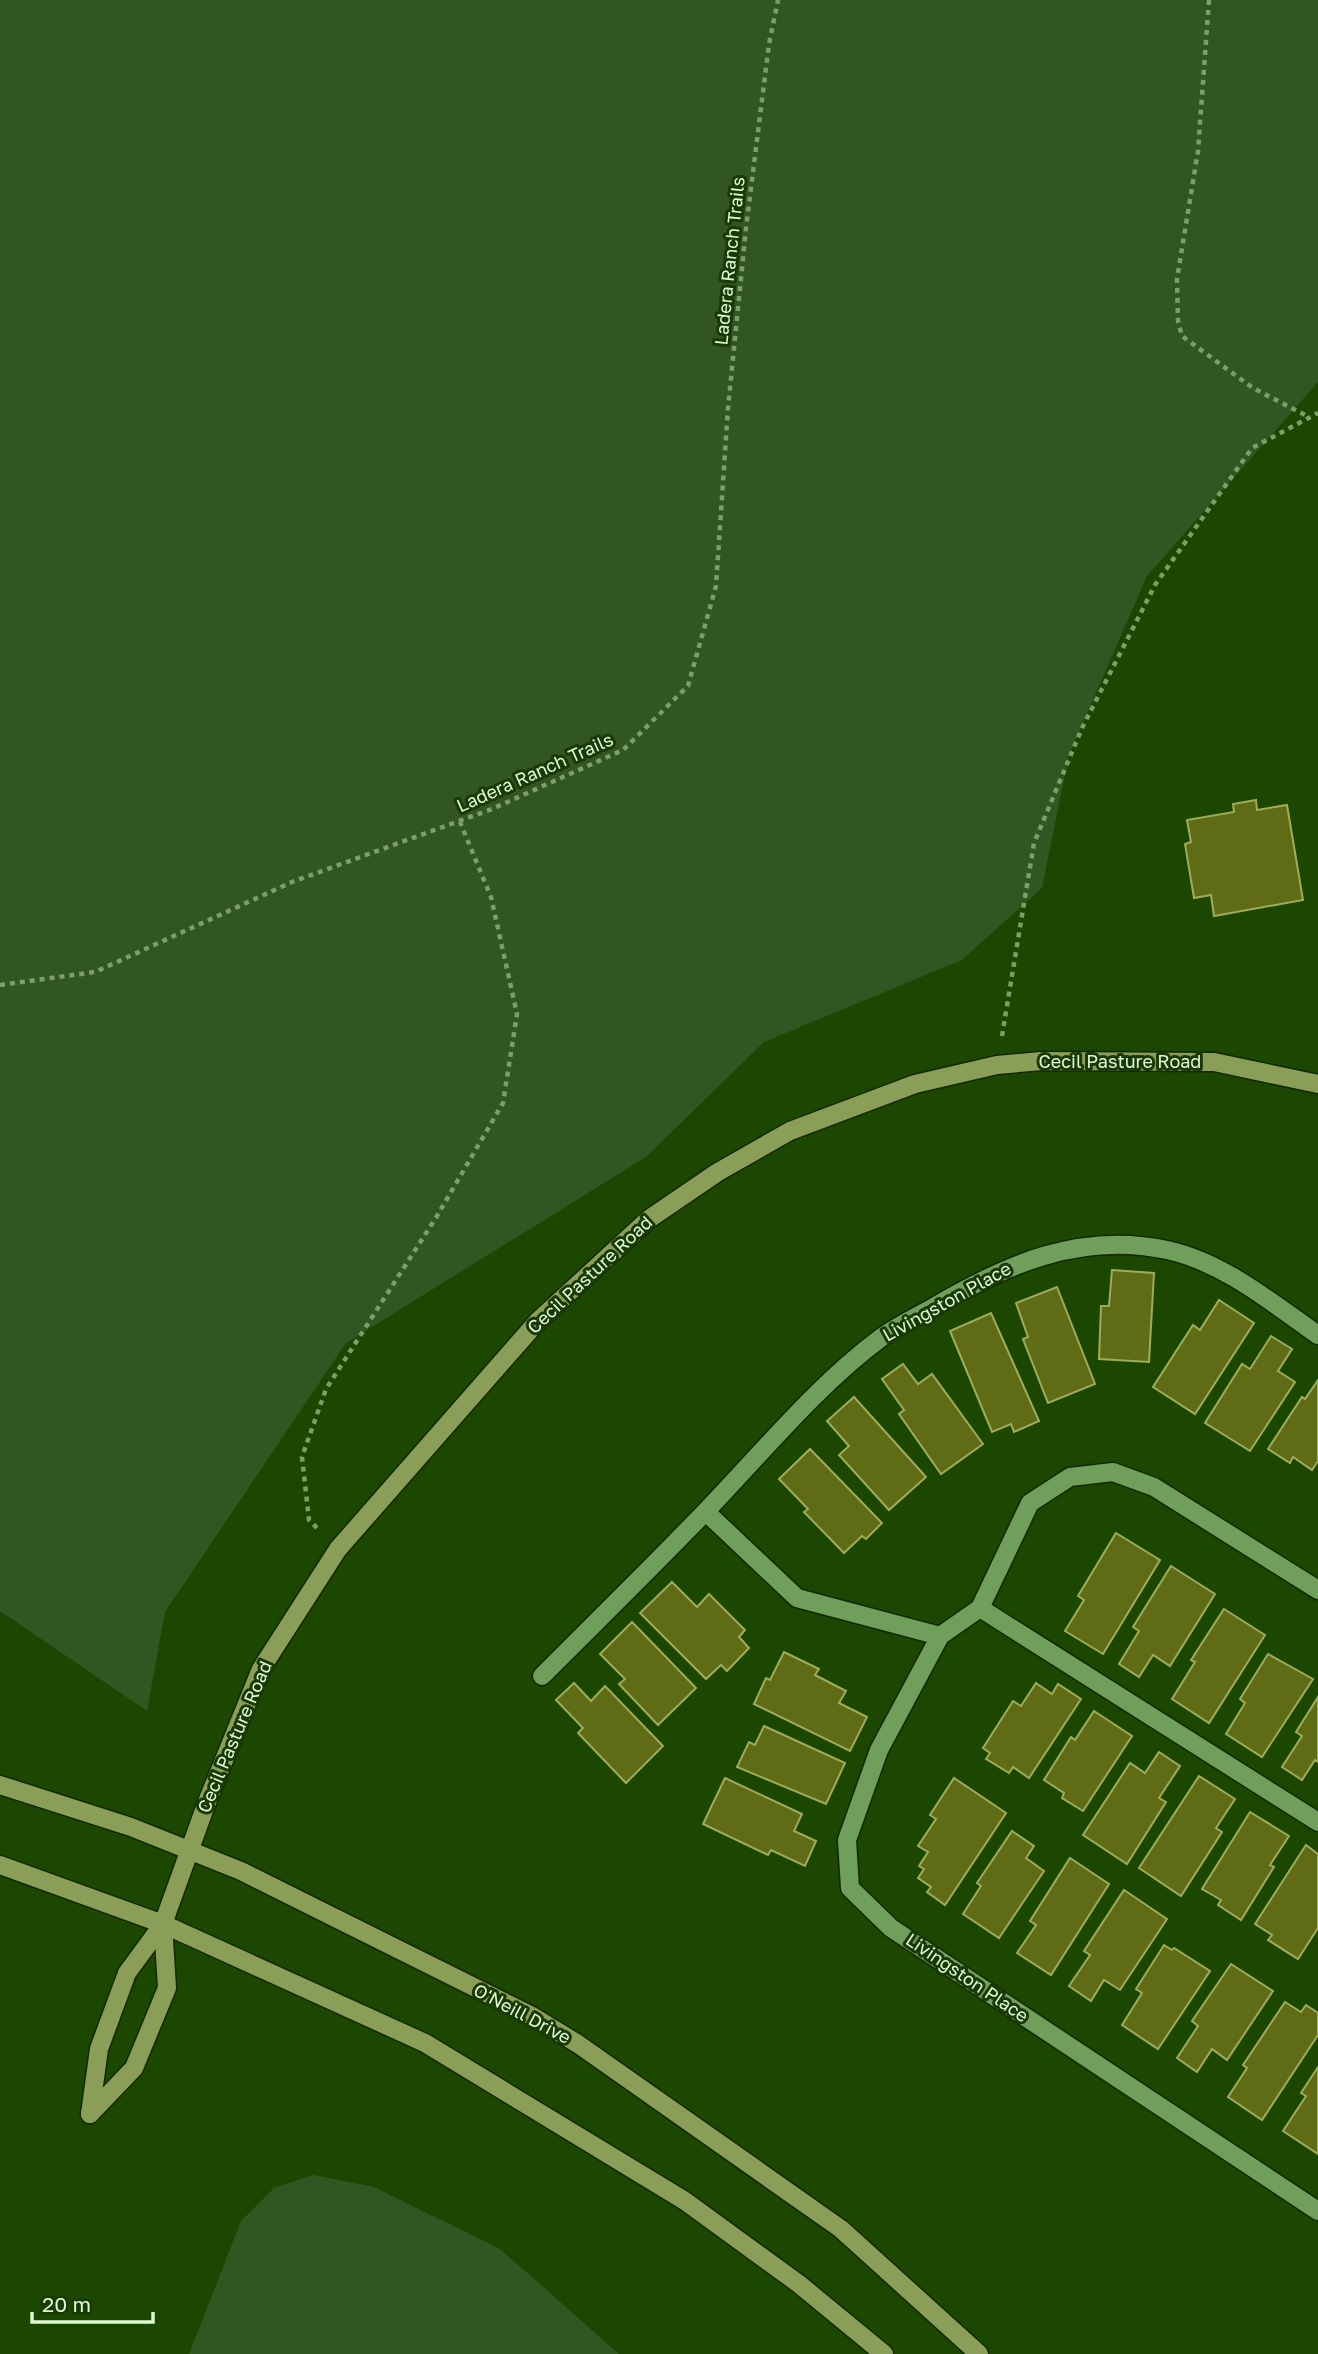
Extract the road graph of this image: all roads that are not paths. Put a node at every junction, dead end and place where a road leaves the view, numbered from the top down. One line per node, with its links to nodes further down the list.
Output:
1 (1318, 1084): 10 (main road, Cecil Pasture Road)
2 (1318, 1335): 3 (street, Livingston Place)
3 (706, 1512): 6 (street); 7 (street, Livingston Place)
4 (1318, 1590): 5 (street, Livingston Place)
5 (980, 1608): 6 (street, Livingston Place); 9 (street)
6 (940, 1636): 13 (street, Livingston Place)
7 (542, 1676)
8 (0, 1785): 10 (main road, O'Neill Drive)
9 (1318, 1822)
10 (188, 1852): 12 (main road, Cecil Pasture Road); 15 (main road, O'Neill Drive)
11 (0, 1865): 12 (main road)
12 (163, 1924): 12 (main road, Cecil Pasture Road); 14 (main road)
13 (1318, 2211)
14 (884, 2354)
15 (979, 2354)

